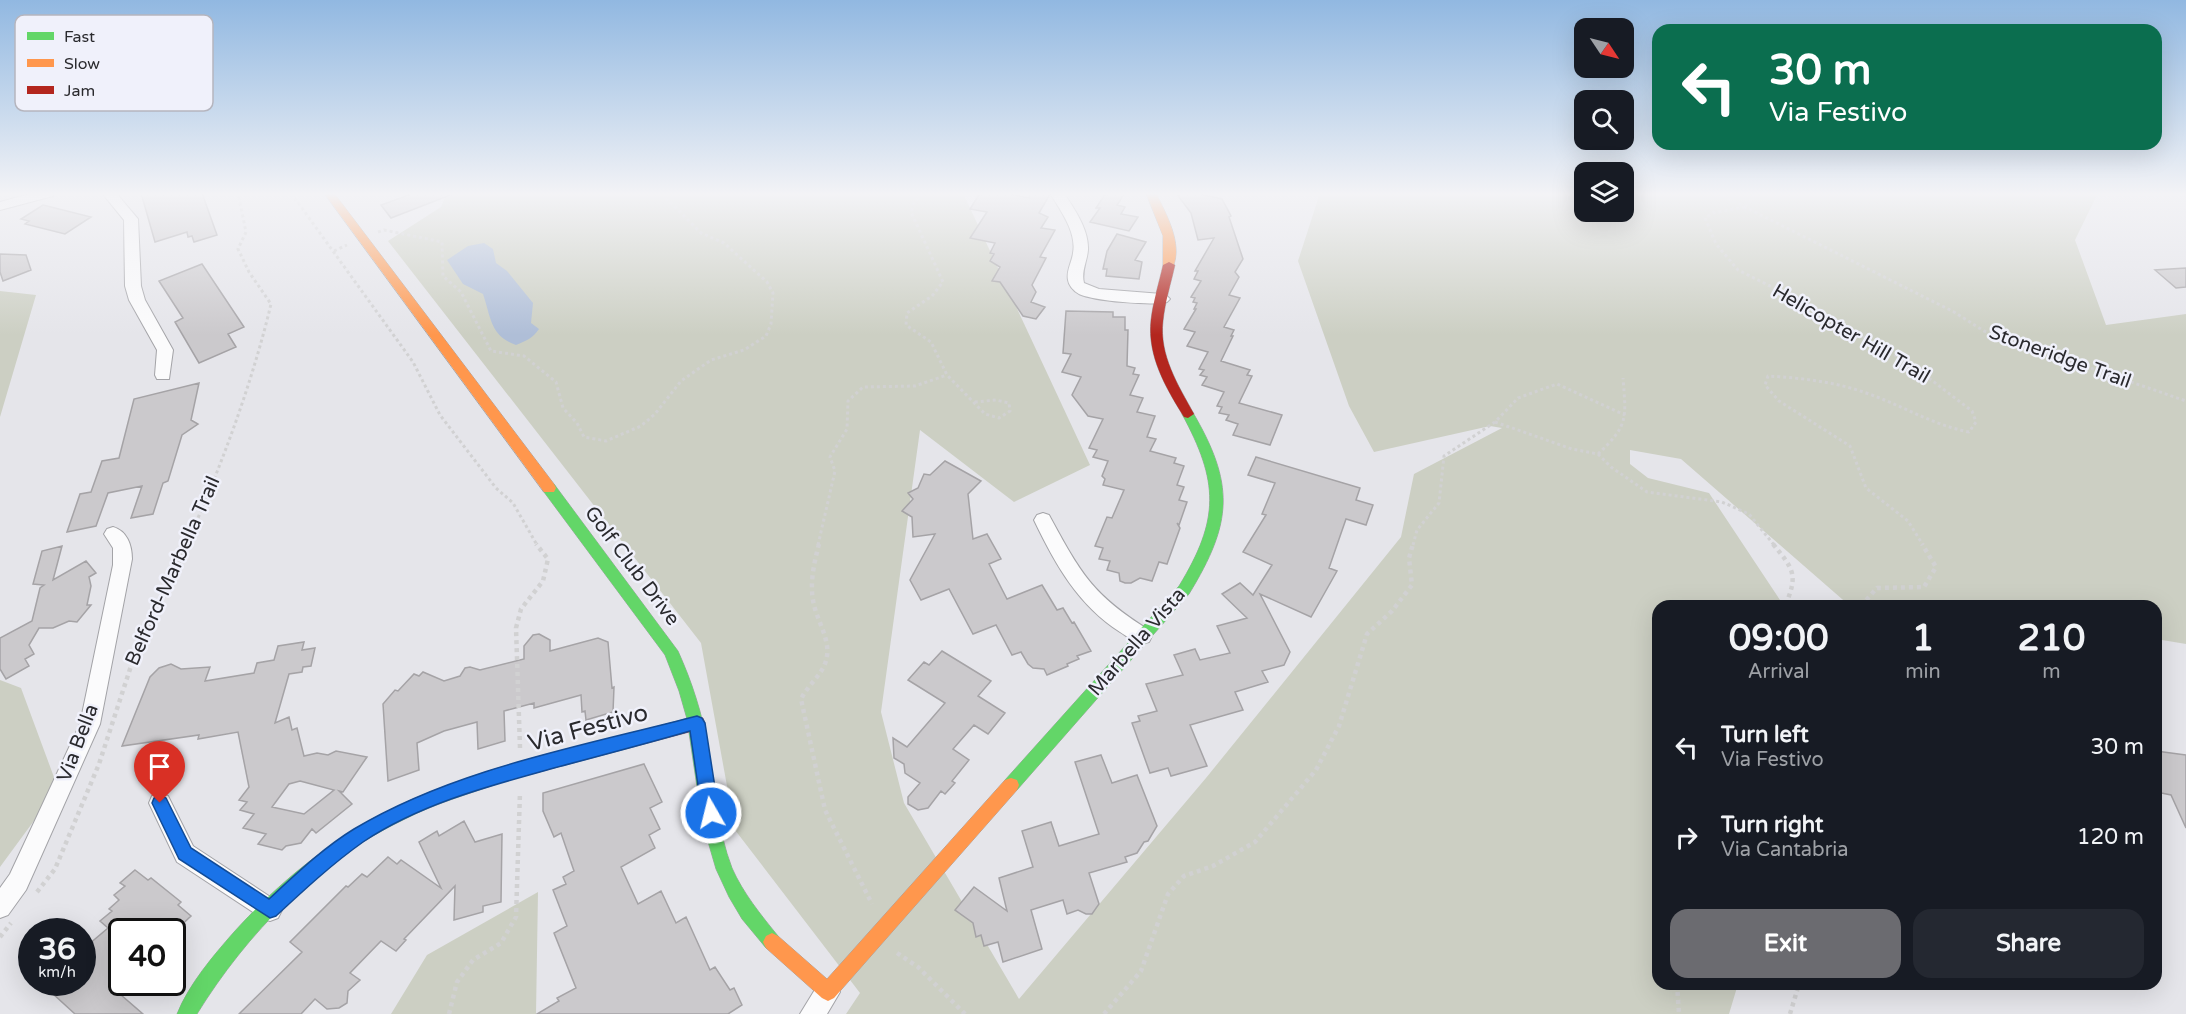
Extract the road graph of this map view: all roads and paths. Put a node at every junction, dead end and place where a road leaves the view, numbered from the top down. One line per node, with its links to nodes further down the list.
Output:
1 (132, 240): 15 (street)
2 (242, 240): 31 (path, Belford-Marbella Trail)
3 (326, 240): 13 (path)
4 (358, 240): 13 (path)
5 (365, 240): 28 (street, Golf Club Drive)
6 (434, 240): 7 (path)
7 (718, 240)
8 (924, 240): 16 (path)
9 (1080, 240): 14 (street)
10 (1171, 240): 14 (street, Marbella Vista)
11 (1714, 240): 26 (path, Helicopter Hill Trail)
12 (1811, 240): 18 (path, Stoneridge Trail)
13 (334, 251): 29 (path)
14 (1162, 299): 27 (street, Marbella Vista)
15 (163, 375)
16 (947, 375): 19 (path); 34 (path)
17 (1623, 378): 20 (path)
18 (2186, 401)
19 (975, 402): 19 (path)
20 (1625, 415): 21 (path); 22 (path)
21 (1495, 422): 22 (path); 43 (path)
22 (1598, 454): 25 (path)
23 (1042, 520): 27 (street)
24 (113, 534): 33 (street, Via Bella)
25 (1788, 600)
26 (1866, 600)
27 (1142, 636): 34 (street, Marbella Vista)
28 (697, 723): 29 (street, Via Festivo); 38 (street, Golf Club Drive)
29 (521, 770): 32 (street, Via Festivo); 40 (path)
30 (160, 803): 32 (street)
31 (34, 895)
32 (270, 910): 39 (street, Via Festivo)
33 (7, 914): 35 (path)
34 (885, 927): 38 (street, Marbella Vista); 42 (path)
35 (0, 937)
36 (1677, 990): 44 (path)
37 (1797, 990): 45 (path)
38 (828, 992): 41 (street, Marbella Vista)
39 (186, 1014)
40 (449, 1014)
41 (812, 1014)
42 (965, 1014)
43 (1104, 1014)
44 (1678, 1014)
45 (1790, 1014)

